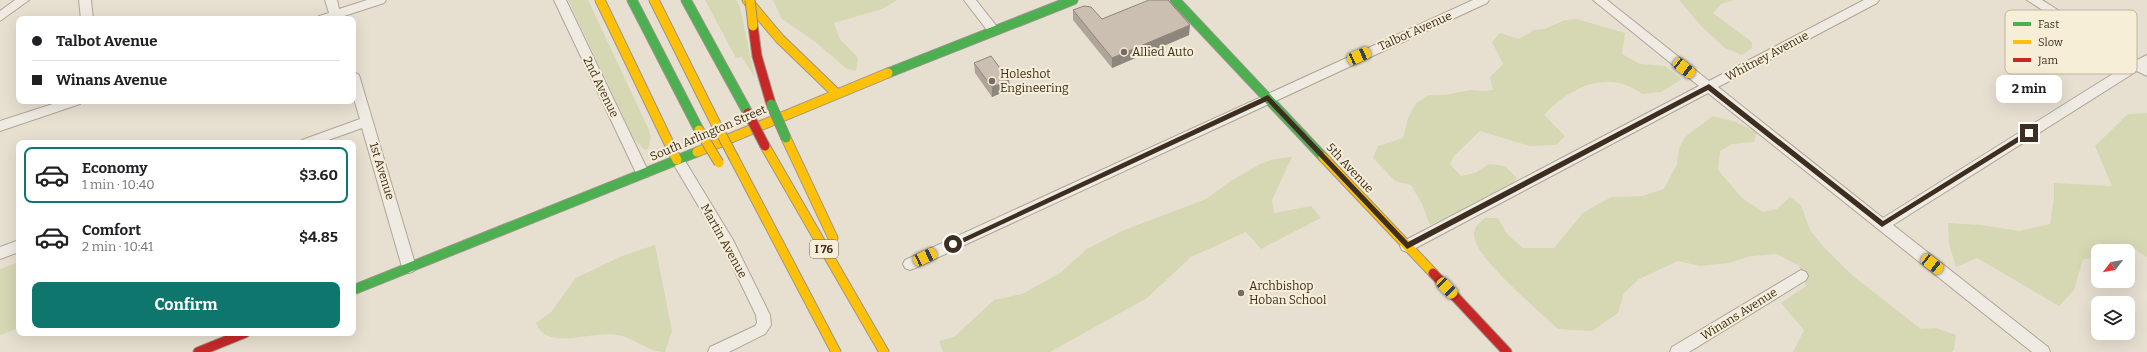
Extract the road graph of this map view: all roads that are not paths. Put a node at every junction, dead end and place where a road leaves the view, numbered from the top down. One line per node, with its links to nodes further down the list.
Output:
1 (23, 0): 22 (street)
2 (85, 0): 19 (street)
3 (331, 0): 20 (street)
4 (380, 0): 21 (street)
5 (560, 0): 35 (street, 2nd Avenue)
6 (600, 0): 33 (main road)
7 (632, 0): 34 (main road, bridge)
8 (654, 0): 47 (main road, bridge)
9 (686, 0): 52 (main road, I 76, bridge)
10 (749, 0): 27 (main road); 40 (main road, bridge)
11 (970, 0): 23 (street)
12 (1073, 0): 23 (main road, South Arlington Street)
13 (1175, 0): 28 (main road, 5th Avenue)
14 (1483, 0): 28 (street, Talbot Avenue)
15 (1599, 0): 26 (street)
16 (1873, 0): 26 (street, Whitney Avenue)
17 (2033, 0): 18 (street)
18 (2050, 10)
19 (87, 16)
20 (336, 16)
21 (339, 16)
22 (0, 17)
23 (994, 31): 27 (main road, South Arlington Street)
24 (2129, 74): 37 (street)
25 (356, 85): 30 (street, 1st Avenue)
26 (1709, 87): 37 (street); 38 (street, Whitney Avenue)
27 (836, 93): 33 (main road, South Arlington Street)
28 (1268, 98): 38 (main road, 5th Avenue); 42 (street, Talbot Avenue)
29 (67, 104): 31 (street)
30 (367, 121): 32 (street); 43 (street, 1st Avenue)
31 (0, 126)
32 (314, 140)
33 (677, 160): 35 (main road, South Arlington Street); 50 (street, Martin Avenue)
34 (721, 167)
35 (643, 173): 43 (main road, South Arlington Street)
36 (754, 216): 47 (main road)
37 (1882, 224): 55 (street)
38 (1407, 246): 53 (main road, 5th Avenue)
39 (16, 247): 41 (street)
40 (838, 247)
41 (0, 253)
42 (910, 264)
43 (410, 267): 46 (main road, South Arlington Street)
44 (1801, 276): 54 (street, Winans Avenue)
45 (854, 281): 52 (main road)
46 (356, 289)
47 (815, 309): 51 (main road)
48 (238, 336): 49 (main road)
49 (198, 352)
50 (715, 352)
51 (836, 352)
52 (885, 352)
53 (1507, 352)
54 (1677, 352)
55 (2043, 352)

